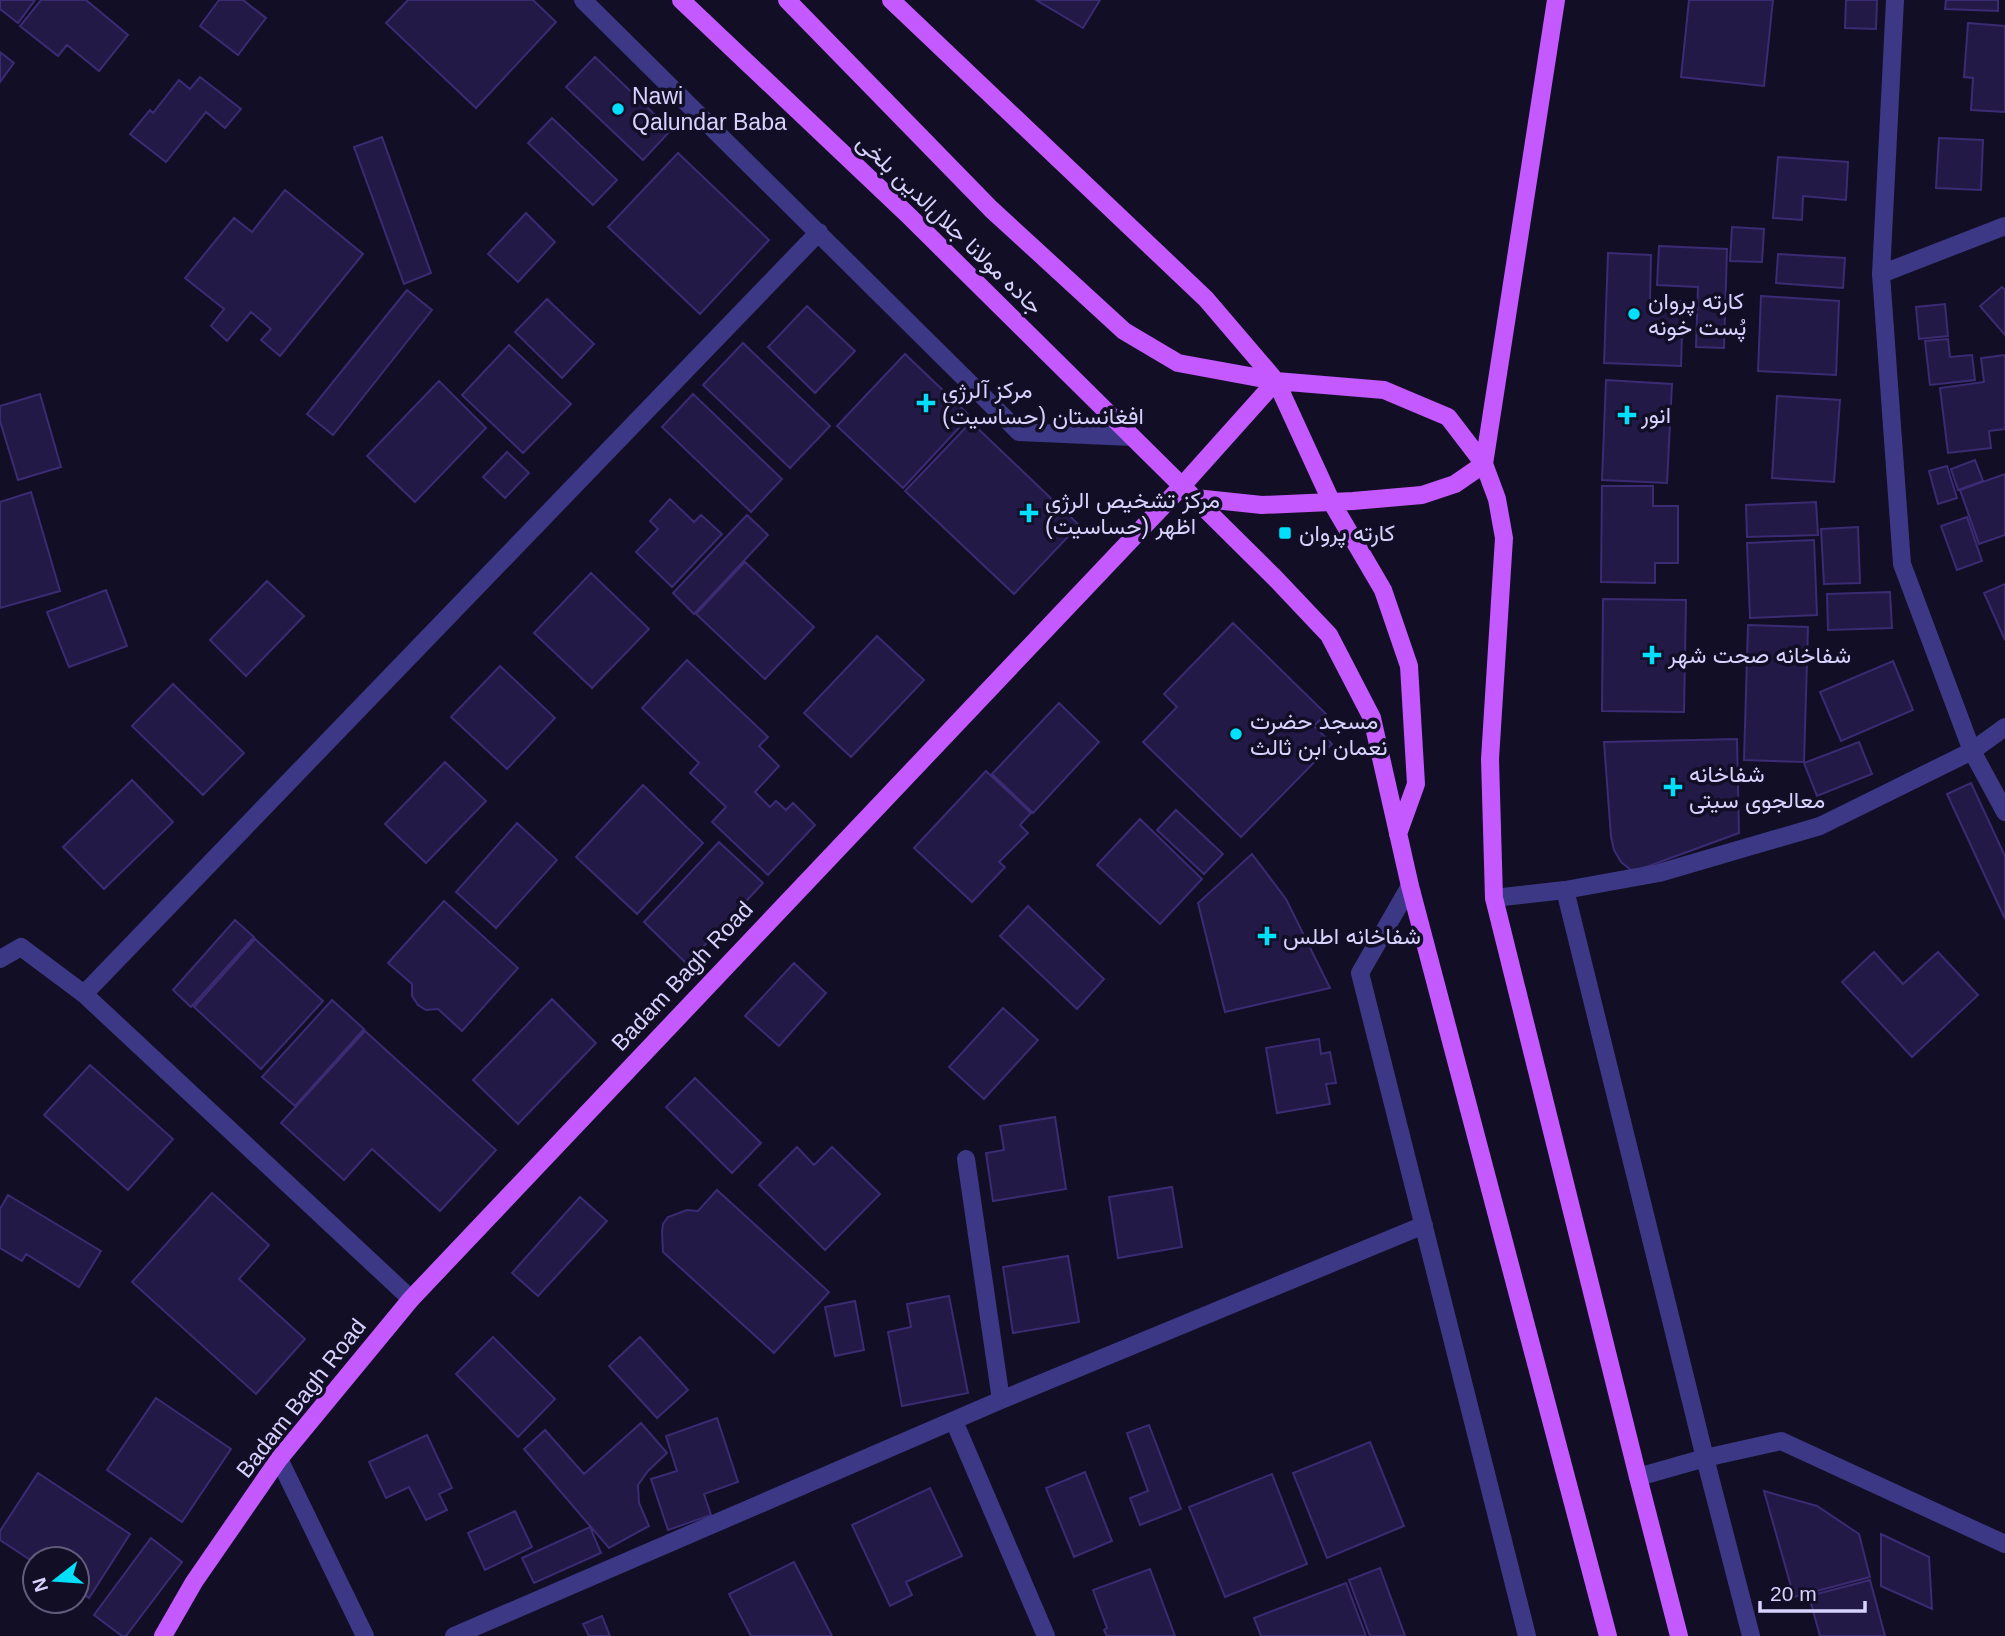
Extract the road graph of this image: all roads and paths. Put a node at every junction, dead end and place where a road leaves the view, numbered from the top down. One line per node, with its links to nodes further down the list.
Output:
1 (583, 0): 8 (street)
2 (681, 0): 11 (main road, جاده مولانا جلال‌الدین بلخی)
3 (787, 0): 10 (main road, جاده مولانا جلال‌الدین بلخی)
4 (891, 0): 10 (main road)
5 (1556, 0): 12 (main road)
6 (1895, 0): 9 (street)
7 (2005, 226): 9 (street)
8 (819, 232): 11 (street); 23 (street)
9 (1881, 274): 16 (street)
10 (1276, 381): 12 (main road, جاده مولانا جلال‌الدین بلخی); 13 (main road, Badam Bagh Road); 14 (main road)
11 (1132, 437): 13 (main road, جاده مولانا جلال‌الدین بلخی)
12 (1484, 464): 14 (main road); 21 (main road)
13 (1189, 492): 14 (main road); 18 (main road, جاده مولانا جلال‌الدین بلخی); 26 (main road, Badam Bagh Road)
14 (1332, 503): 18 (main road)
15 (2005, 727): 16 (street)
16 (1972, 751): 17 (street); 20 (street)
17 (2005, 812)
18 (1398, 835): 19 (main road, جاده مولانا جلال‌الدین بلخی)
19 (1410, 886): 25 (street); 38 (main road, جاده مولانا جلال‌الدین بلخی)
20 (1565, 890): 21 (street); 29 (street)
21 (1494, 898): 31 (main road)
22 (0, 959): 23 (street)
23 (84, 994): 26 (street)
24 (966, 1159): 27 (street)
25 (1424, 1225): 27 (street); 37 (street)
26 (411, 1299): 30 (main road, Badam Bagh Road)
27 (1001, 1400): 28 (street)
28 (954, 1421): 35 (street); 36 (street)
29 (1705, 1458): 31 (street); 32 (street); 40 (street)
30 (279, 1459): 33 (main road, Badam Bagh Road); 34 (street)
31 (1637, 1477): 39 (main road)
32 (2005, 1544)
33 (163, 1636)
34 (365, 1636)
35 (454, 1636)
36 (1046, 1636)
37 (1527, 1636)
38 (1608, 1636)
39 (1679, 1636)
40 (1751, 1636)

